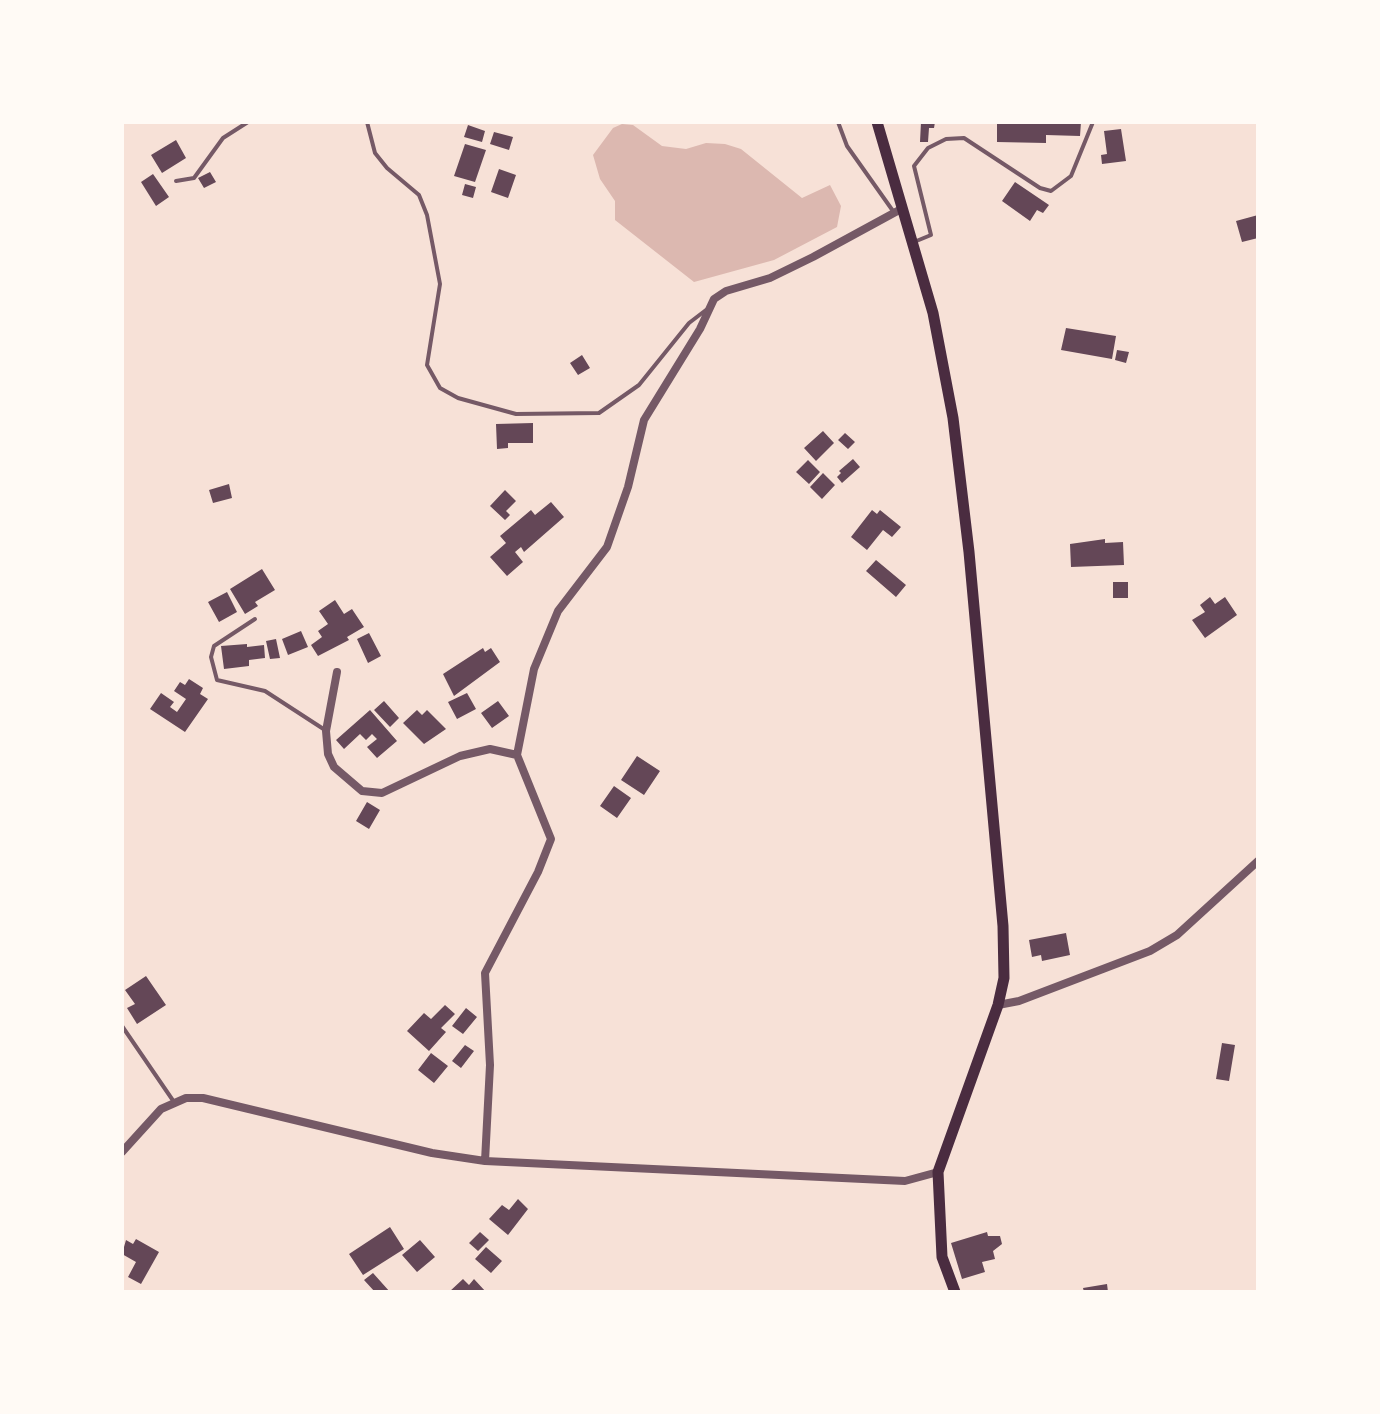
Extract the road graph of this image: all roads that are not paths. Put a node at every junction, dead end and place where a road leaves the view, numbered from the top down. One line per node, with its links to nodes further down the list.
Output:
1 (248, 122): 6 (lane)
2 (367, 122): 9 (lane)
3 (838, 122): 7 (lane)
4 (877, 122): 7 (main road)
5 (1093, 122): 8 (lane)
6 (176, 181)
7 (899, 210): 8 (main road); 9 (street)
8 (913, 243): 15 (main road)
9 (706, 310): 13 (street)
10 (255, 619): 12 (lane)
11 (337, 672): 12 (street)
12 (326, 731): 13 (street)
13 (517, 755): 19 (street)
14 (1258, 861): 15 (street)
15 (998, 1005): 20 (main road)
16 (122, 1026): 17 (lane)
17 (174, 1102): 18 (street); 19 (street)
18 (122, 1152)
19 (485, 1161): 20 (street)
20 (938, 1172): 21 (main road)
21 (953, 1291)

